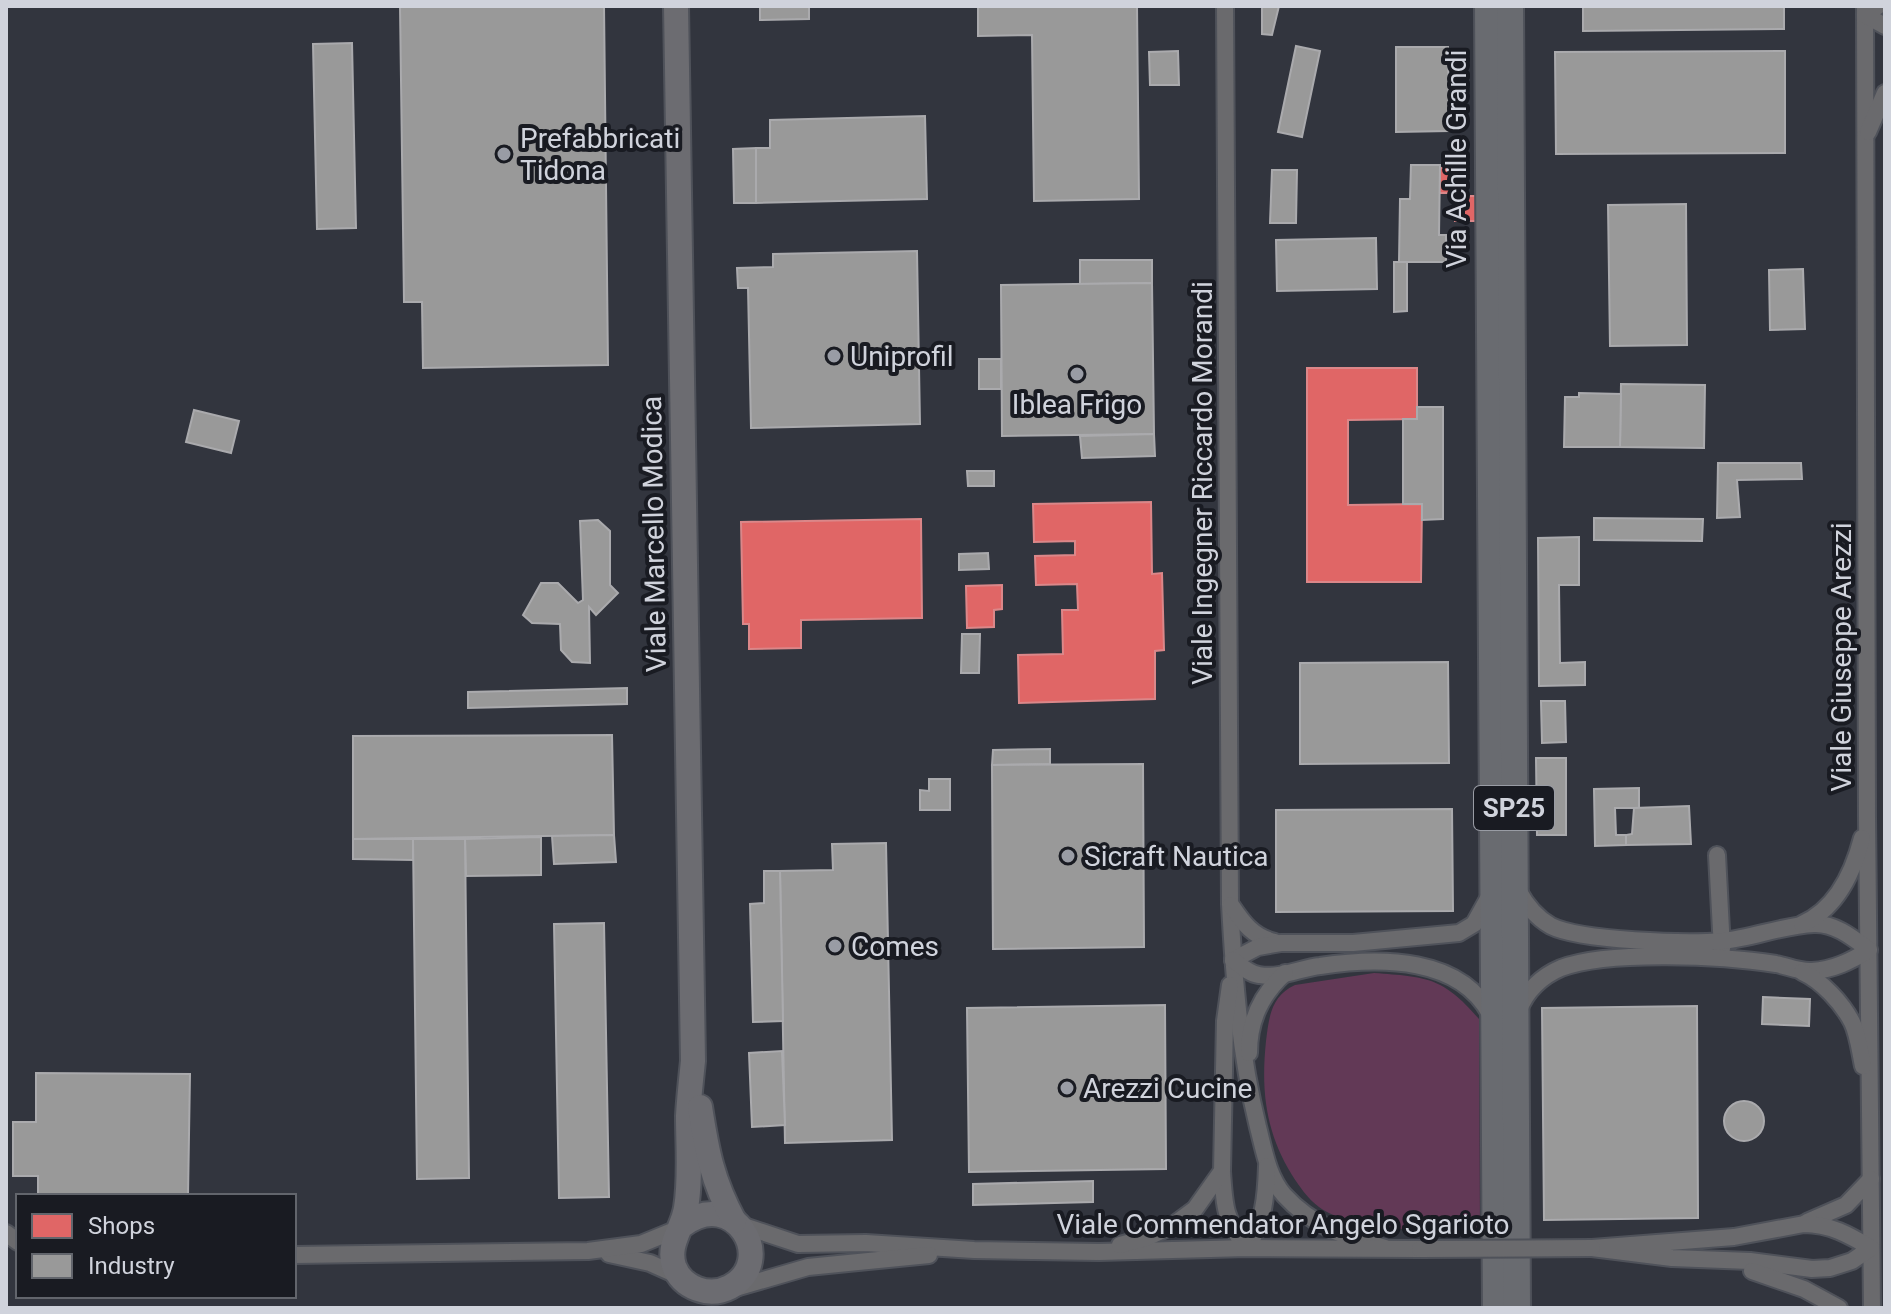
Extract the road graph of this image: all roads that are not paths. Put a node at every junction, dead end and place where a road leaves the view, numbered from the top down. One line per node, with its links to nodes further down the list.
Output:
1 (676, 6): 23 (street, Viale Marcello Modica)
2 (1225, 6): 13 (street, Viale Ingegner Riccardo Morandi)
3 (1488, 6): 9 (main road, Via Achille Grandi)
4 (1510, 6): 9 (main road, Via Achille Grandi)
5 (1869, 9): 6 (street); 8 (street, Viale Giuseppe Arezzi)
6 (1885, 26)
7 (1885, 93): 8 (street)
8 (1866, 137): 10 (street, Viale Giuseppe Arezzi)
9 (1501, 310): 12 (main road, SP25)
10 (1867, 817): 14 (street); 17 (street, Viale Giuseppe Arezzi)
11 (1717, 855): 15 (street)
12 (1505, 882): 15 (street); 16 (street); 22 (main road, SP25)
13 (1230, 904): 16 (street); 19 (street, Viale Ingegner Riccardo Morandi)
14 (1793, 928): 15 (street); 17 (street)
15 (1722, 941): 18 (street)
16 (1281, 943): 19 (street)
17 (1869, 950): 20 (street); 25 (street, Viale Giuseppe Arezzi)
18 (1722, 959): 20 (street); 22 (street)
19 (1233, 960): 21 (street); 24 (street); 27 (street)
20 (1793, 968): 25 (street)
21 (1285, 973): 22 (street); 24 (street)
22 (1506, 1022): 45 (main road, SP25); 46 (main road, SP25)
23 (693, 1061): 29 (street); 31 (street)
24 (1248, 1086): 26 (street)
25 (1870, 1093): 28 (street, Viale Giuseppe Arezzi)
26 (1267, 1163): 32 (street); 33 (street)
27 (1222, 1171): 32 (street); 37 (street)
28 (1871, 1179): 30 (street); 38 (street, Viale Giuseppe Arezzi)
29 (736, 1222): 31 (street); 35 (street); 42 (street)
30 (1804, 1224): 34 (street); 38 (street)
31 (682, 1226): 36 (street); 41 (street)
32 (1247, 1248): 33 (street, Viale Commendator Angelo Sgarioto); 37 (street, Viale Commendator Angelo Sgarioto)
33 (1385, 1248): 34 (street, Viale Commendator Angelo Sgarioto, bridge)
34 (1592, 1248): 40 (street)
35 (974, 1250): 37 (street, Viale Commendator Angelo Sgarioto); 42 (street)
36 (588, 1251): 39 (street); 41 (street)
37 (1099, 1252)
38 (1872, 1254): 40 (street); 43 (street); 48 (street, Viale Giuseppe Arezzi)
39 (296, 1255)
40 (1672, 1258): 47 (street)
41 (682, 1279): 42 (street); 44 (street)
42 (734, 1292)
43 (1885, 1298)
44 (689, 1308)
45 (1496, 1308)
46 (1517, 1308)
47 (1839, 1308)
48 (1872, 1308)

